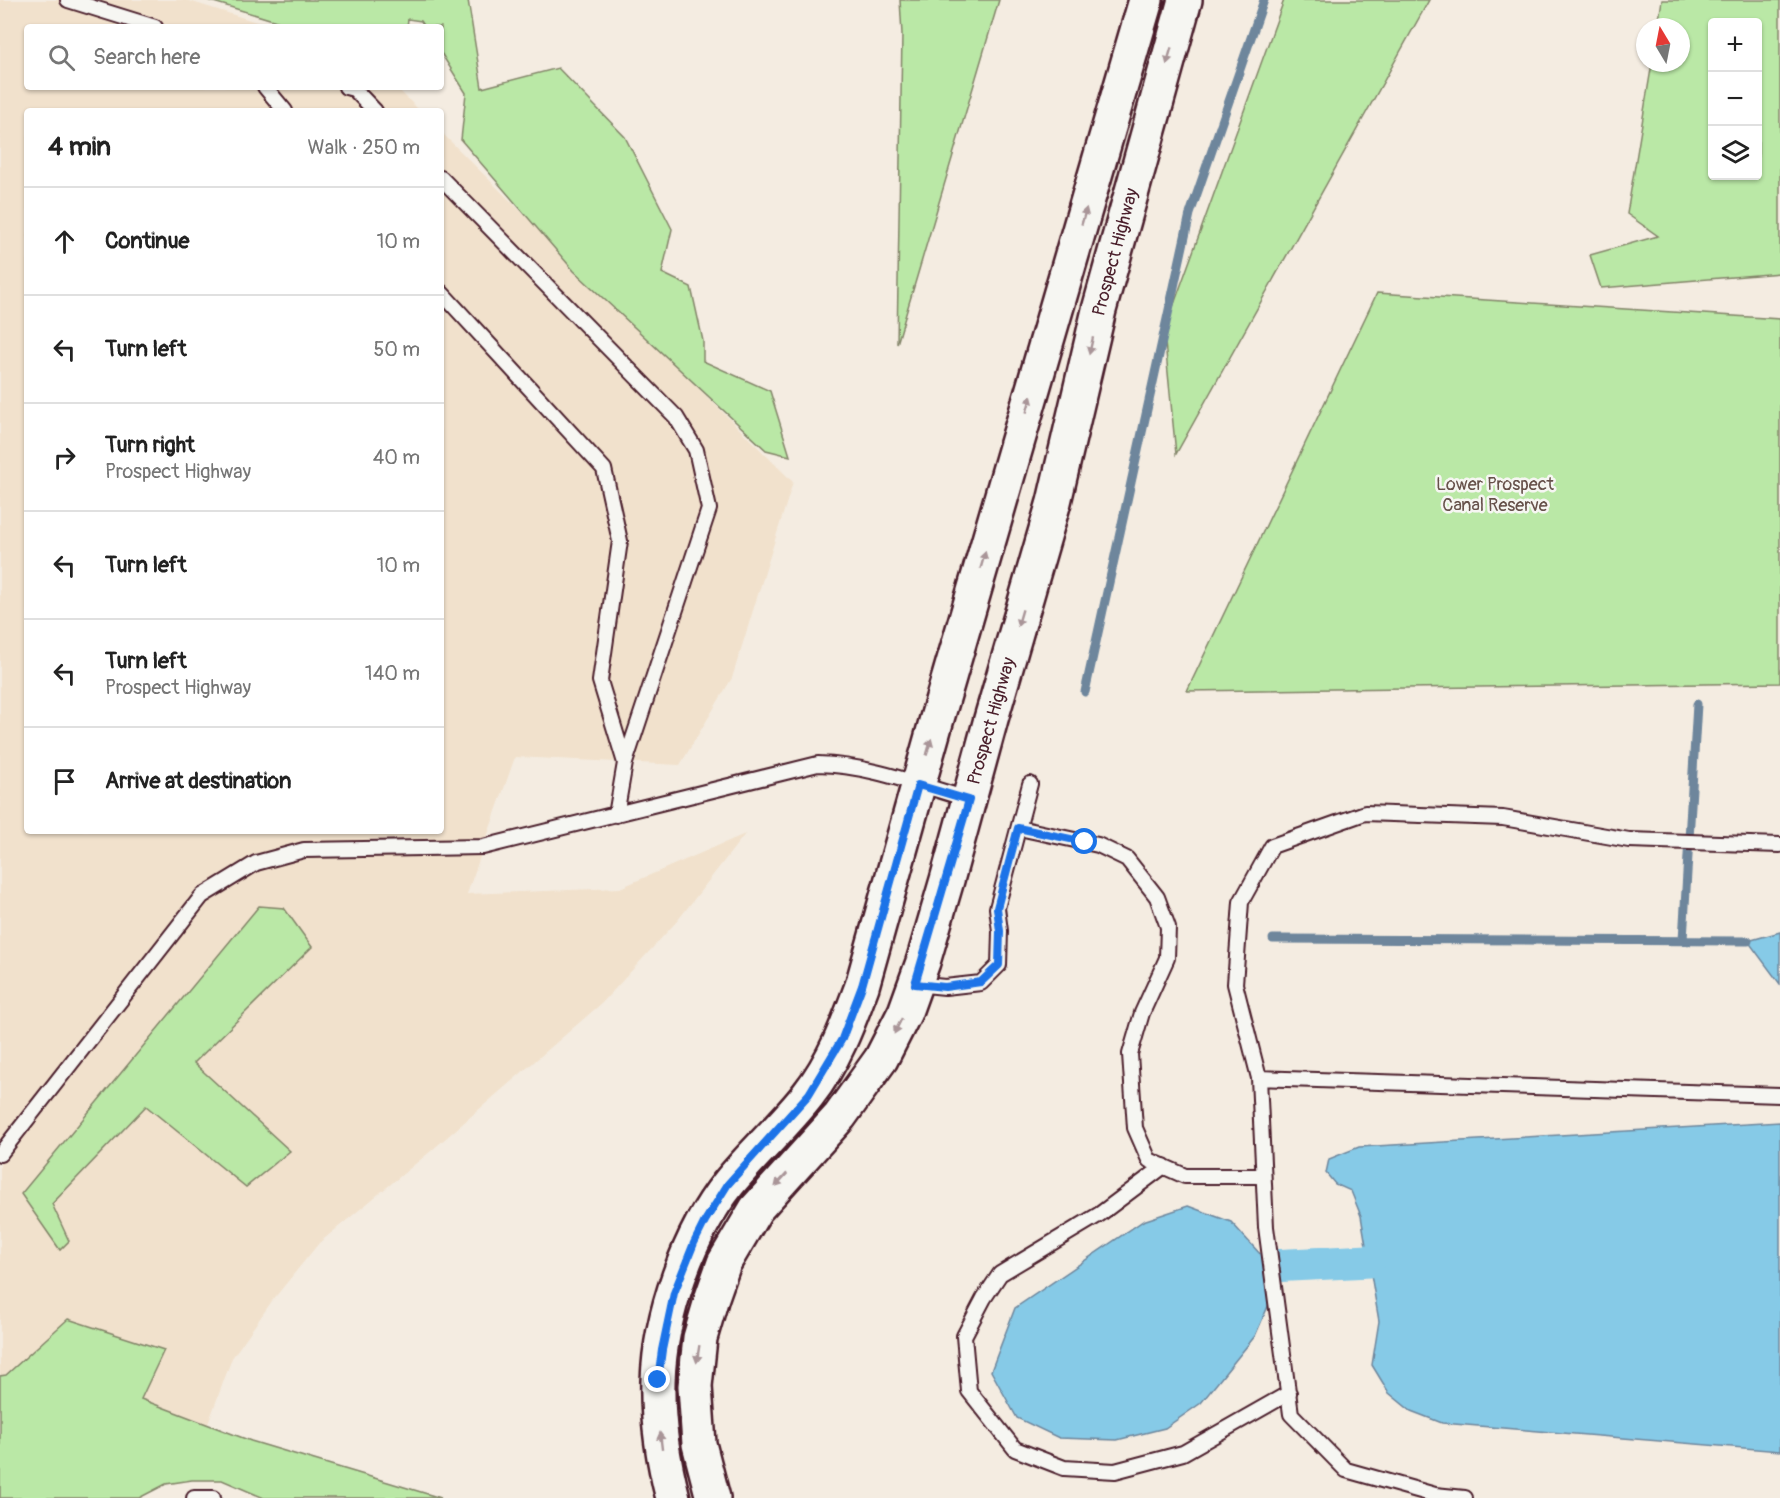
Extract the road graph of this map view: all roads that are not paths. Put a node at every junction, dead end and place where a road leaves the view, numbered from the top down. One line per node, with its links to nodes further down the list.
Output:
1 (68, 0): 4 (lane)
2 (1146, 0): 13 (main road, one-way to 2)
3 (1185, 0): 14 (main road, Prospect Highway, one-way to 14)
4 (145, 24)
5 (268, 90): 7 (lane)
6 (355, 90): 8 (lane)
7 (282, 108)
8 (372, 108)
9 (444, 181): 11 (lane)
10 (444, 295): 11 (lane)
11 (625, 762): 15 (lane)
12 (1030, 784): 16 (lane)
13 (918, 785): 14 (lane); 15 (lane); 27 (main road, one-way to 13)
14 (969, 800): 18 (main road, Prospect Highway)
15 (616, 815): 21 (lane)
16 (1018, 828): 18 (lane); 22 (lane)
17 (1780, 844): 19 (lane)
18 (915, 984): 28 (main road, Prospect Highway, one-way to 28)
19 (1259, 1078): 20 (lane); 23 (lane)
20 (1780, 1095)
21 (0, 1154)
22 (1164, 1166): 23 (lane); 24 (lane)
23 (1263, 1176): 24 (lane)
24 (1288, 1393): 29 (lane)
25 (194, 1498): 26 (lane)
26 (213, 1498)
27 (673, 1498)
28 (713, 1498)
29 (1466, 1498)

